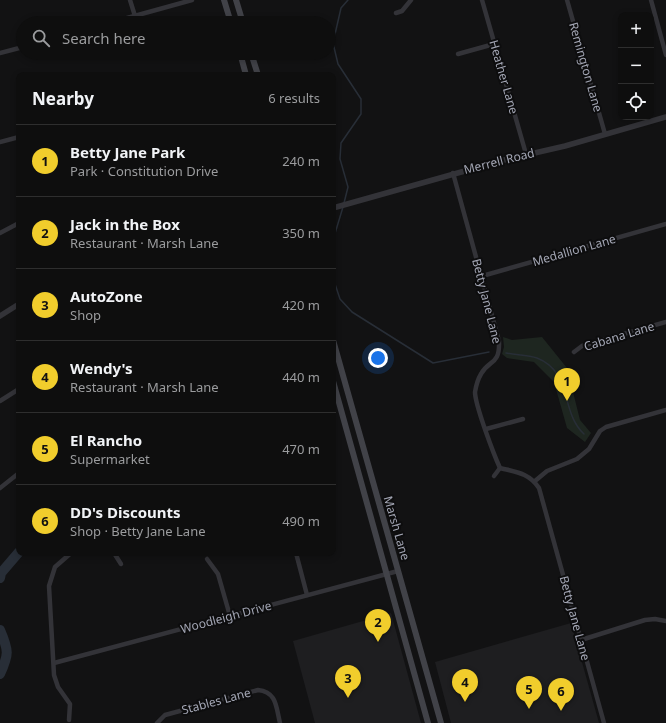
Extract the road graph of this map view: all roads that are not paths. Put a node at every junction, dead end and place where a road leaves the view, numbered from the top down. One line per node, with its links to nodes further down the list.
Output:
1 (130, 0): 10 (street)
2 (192, 0): 10 (street)
3 (224, 0): 11 (main road)
4 (236, 0): 12 (main road)
5 (411, 0): 9 (street)
6 (482, 0): 13 (street, Heather Lane)
7 (567, 0): 23 (street, Remington Lane)
8 (651, 0): 17 (street)
9 (396, 12)
10 (135, 16)
11 (229, 16)
12 (241, 16)
13 (494, 44): 16 (street); 26 (street, Heather Lane)
14 (16, 49): 15 (street)
15 (0, 53)
16 (458, 54)
17 (666, 55)
18 (242, 60): 20 (main road)
19 (253, 60): 21 (main road)
20 (245, 72)
21 (257, 72)
22 (666, 117): 23 (street, Merrell Road)
23 (604, 134): 26 (street, Merrell Road)
24 (16, 138): 25 (street)
25 (0, 142)
26 (526, 154): 27 (street, Merrell Road)
27 (453, 173): 28 (street, Merrell Road); 32 (street, Betty Jane Lane)
28 (336, 207)
29 (666, 224): 32 (street, Medallion Lane)
30 (16, 225): 31 (street)
31 (0, 233)
32 (482, 276): 43 (street, Betty Jane Lane)
33 (16, 306): 34 (street)
34 (0, 316)
35 (666, 322): 36 (street, Cabana Lane)
36 (574, 352)
37 (336, 360): 44 (main road, Marsh Lane)
38 (16, 391): 40 (street)
39 (336, 392): 46 (main road, Marsh Lane)
40 (0, 401)
41 (666, 410): 49 (street)
42 (523, 419): 43 (street)
43 (486, 429): 45 (street, Betty Jane Lane)
44 (369, 467): 46 (main road); 56 (main road, Marsh Lane)
45 (500, 468): 48 (street); 49 (street)
46 (358, 470): 57 (main road, Marsh Lane)
47 (16, 475): 50 (street)
48 (494, 476)
49 (535, 481): 61 (street, Betty Jane Lane)
50 (0, 488)
51 (68, 556): 62 (street)
52 (116, 556): 55 (street)
53 (297, 556): 58 (street)
54 (207, 559): 59 (street)
55 (121, 564)
56 (398, 571): 57 (street, Woodleigh Drive); 63 (main road, Marsh Lane)
57 (387, 574): 58 (street, Woodleigh Drive); 64 (main road, Marsh Lane)
58 (308, 595): 59 (street, Woodleigh Drive)
59 (230, 616): 62 (street, Woodleigh Drive)
60 (666, 621): 61 (street)
61 (581, 640): 70 (street, Betty Jane Lane)
62 (54, 663): 65 (street)
63 (424, 663): 64 (main road); 69 (main road, Marsh Lane)
64 (413, 666): 68 (main road, Marsh Lane)
65 (69, 720)
66 (157, 723): 67 (street, Stables Lane)
67 (280, 723)
68 (428, 723)
69 (440, 723)
70 (604, 723)

